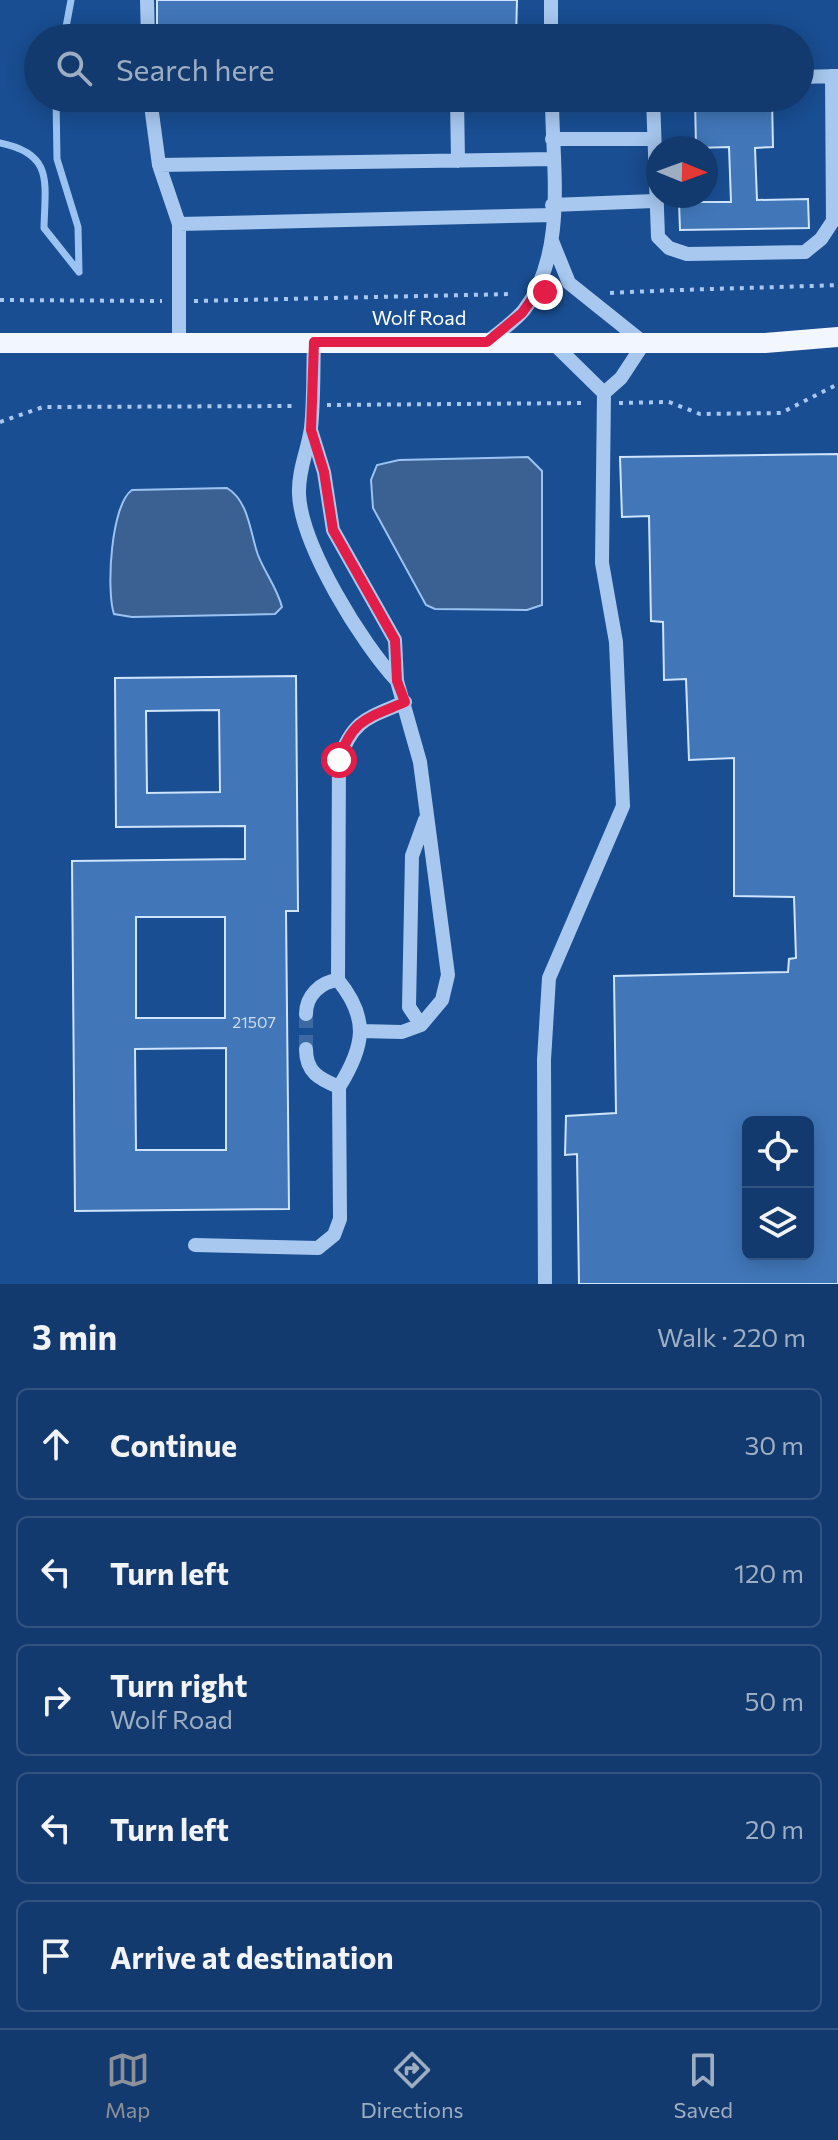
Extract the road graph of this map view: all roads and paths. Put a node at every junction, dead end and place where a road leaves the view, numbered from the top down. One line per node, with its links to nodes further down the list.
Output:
1 (147, 0): 3 (street)
2 (551, 0): 4 (street)
3 (148, 24)
4 (551, 24)
5 (835, 76): 6 (street); 18 (street)
6 (814, 77)
7 (152, 112): 16 (street)
8 (457, 112): 15 (street)
9 (552, 112): 12 (street)
10 (653, 112): 11 (street)
11 (653, 136)
12 (552, 139): 13 (street); 14 (street)
13 (646, 139)
14 (552, 159): 15 (street); 19 (street)
15 (458, 161): 16 (street)
16 (159, 165): 20 (street)
17 (646, 202): 19 (street)
18 (655, 208)
19 (552, 210): 20 (street); 21 (street)
20 (179, 224): 26 (street)
21 (552, 241): 23 (street); 24 (street)
22 (838, 285): 24 (path)
23 (536, 293): 26 (path); 30 (street)
24 (580, 294): 33 (street)
25 (0, 300): 26 (path)
26 (179, 302): 28 (street)
27 (838, 337): 33 (main road, Wolf Road)
28 (179, 340): 29 (main road, Wolf Road); 32 (main road, Wolf Road)
29 (314, 342): 30 (main road, Wolf Road); 36 (street)
30 (487, 342): 31 (main road, Wolf Road)
31 (552, 342): 33 (main road, Wolf Road); 35 (street)
32 (0, 343)
33 (644, 343): 35 (street)
34 (838, 384): 35 (path)
35 (604, 398): 36 (path); 49 (street)
36 (312, 405): 37 (path); 38 (street)
37 (0, 422)
38 (311, 430): 39 (street); 39 (street)
39 (397, 681): 40 (street)
40 (405, 702): 41 (street); 42 (street)
41 (425, 820): 44 (street); 44 (street)
42 (338, 980): 43 (street); 45 (street)
43 (306, 1014)
44 (421, 1025): 45 (street)
45 (361, 1031): 47 (street)
46 (306, 1049): 47 (street)
47 (339, 1087): 48 (street)
48 (195, 1245)
49 (545, 1284)

